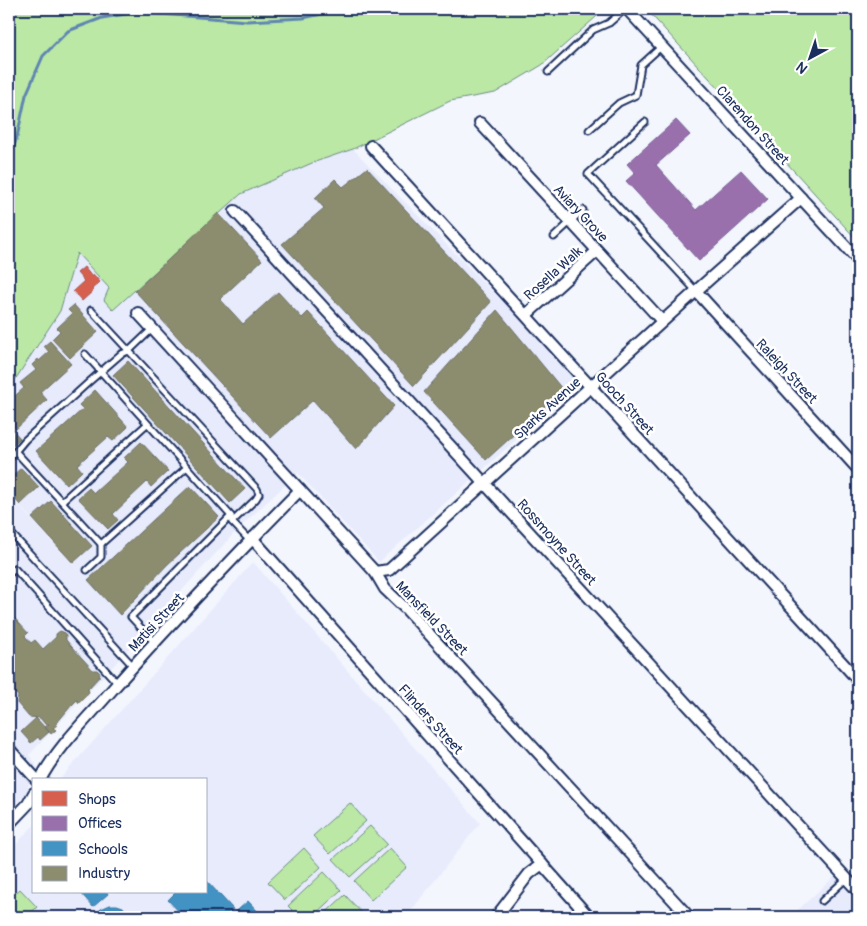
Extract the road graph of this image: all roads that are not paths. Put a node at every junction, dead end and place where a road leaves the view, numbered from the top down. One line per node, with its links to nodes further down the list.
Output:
1 (626, 9): 2 (street, Clarendon Street); 3 (lane)
2 (662, 46): 6 (lane); 8 (street, Clarendon Street)
3 (548, 72)
4 (480, 122): 11 (street, Aviary Grove)
5 (645, 122): 15 (lane)
6 (589, 130)
7 (371, 146): 18 (street, Gooch Street)
8 (801, 198): 14 (street, Clarendon Street); 15 (street, Sparks Avenue)
9 (582, 210): 11 (lane)
10 (235, 211): 30 (street, Rossmoyne Street)
11 (571, 222): 12 (lane); 13 (street, Aviary Grove)
12 (554, 237)
13 (597, 250): 18 (street, Rosella Walk); 19 (street, Aviary Grove)
14 (858, 260)
15 (696, 291): 19 (street, Sparks Avenue); 29 (street, Raleigh Street)
16 (91, 310): 21 (lane)
17 (138, 313): 20 (street, Mansfield Street)
18 (526, 315): 24 (street, Gooch Street)
19 (662, 321): 24 (street, Sparks Avenue)
20 (152, 329): 21 (lane); 31 (street, Mansfield Street)
21 (129, 351): 23 (lane); 33 (lane)
22 (85, 354): 23 (lane)
23 (101, 372): 25 (lane); 26 (lane)
24 (592, 386): 30 (street, Sparks Avenue); 42 (street, Gooch Street)
25 (147, 424): 28 (lane); 32 (lane)
26 (16, 452): 27 (lane); 32 (lane)
27 (9, 459)
28 (187, 466): 33 (lane); 36 (lane)
29 (858, 469)
30 (485, 483): 38 (street, Sparks Avenue); 50 (street, Rossmoyne Street)
31 (300, 490): 35 (street, Matisi Street); 38 (street, Mansfield Street)
32 (62, 501): 36 (lane)
33 (232, 519): 35 (lane); 40 (lane)
34 (9, 531): 41 (lane)
35 (251, 540): 40 (street, Matisi Street); 49 (street, Flinders Street)
36 (101, 544): 37 (lane)
37 (87, 570)
38 (375, 572): 55 (street, Mansfield Street)
39 (9, 574): 43 (lane)
40 (155, 643): 41 (street, Matisi Street)
41 (133, 666): 43 (street, Matisi Street)
42 (858, 680)
43 (118, 684): 46 (street, Matisi Street)
44 (9, 749): 45 (street)
45 (37, 778)
46 (40, 778)
47 (32, 797): 48 (street)
48 (9, 824)
49 (542, 864): 53 (street); 54 (street, Flinders Street)
50 (846, 878): 51 (street, Rossmoyne Street); 52 (lane)
51 (858, 891)
52 (822, 901)
53 (496, 917)
54 (590, 917)
55 (689, 917)

